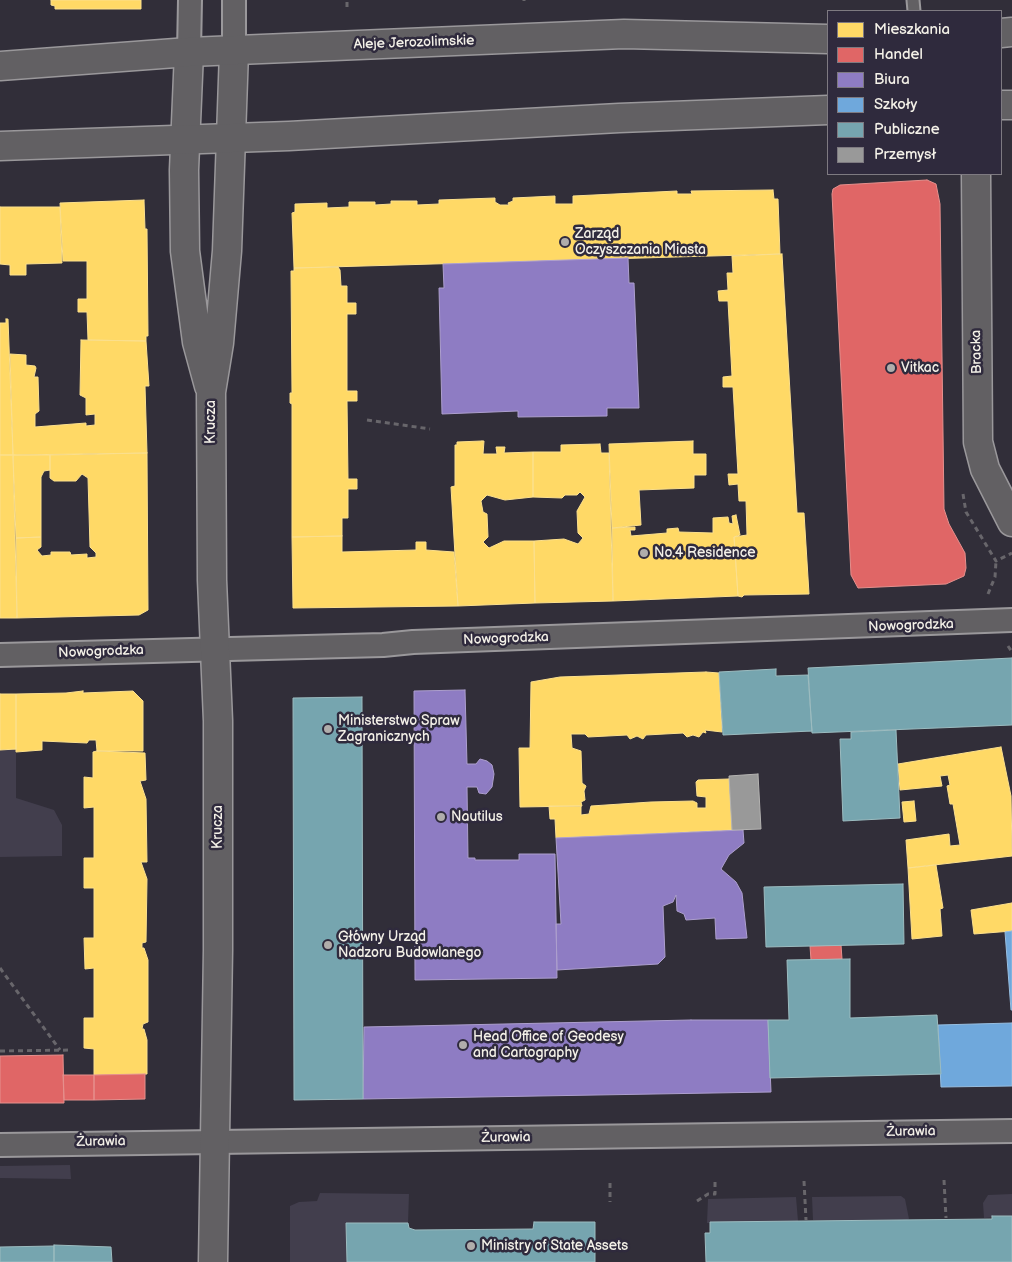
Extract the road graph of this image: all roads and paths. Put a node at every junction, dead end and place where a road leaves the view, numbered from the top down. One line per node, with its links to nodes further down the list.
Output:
1 (190, 0): 7 (street, Krucza)
2 (234, 0): 6 (street, Krucza)
3 (347, 0): 4 (path)
4 (347, 7)
5 (827, 39): 6 (street, Aleje Jerozolimskie)
6 (234, 51): 7 (street, Aleje Jerozolimskie); 10 (street, Krucza)
7 (189, 52): 8 (street, Aleje Jerozolimskie); 11 (street, Krucza)
8 (0, 66)
9 (827, 110): 10 (street)
10 (231, 138): 11 (street); 14 (street, Krucza)
11 (185, 140): 12 (street); 14 (street, Krucza)
12 (0, 146)
13 (976, 175): 17 (street, Bracka)
14 (211, 392): 19 (street, Krucza)
15 (367, 420): 16 (path)
16 (430, 429)
17 (1012, 522)
18 (1012, 620): 19 (street, Nowogrodzka)
19 (215, 650): 20 (street, Nowogrodzka); 26 (street, Krucza)
20 (0, 656)
21 (0, 968): 22 (path)
22 (60, 1050): 23 (path); 24 (path)
23 (72, 1050)
24 (0, 1051)
25 (1012, 1131): 26 (street, Żurawia)
26 (214, 1142): 27 (street, Żurawia); 36 (street, Krucza)
27 (0, 1145)
28 (944, 1180): 34 (path)
29 (804, 1181): 35 (path)
30 (715, 1182): 32 (path)
31 (610, 1183): 33 (path)
32 (697, 1201)
33 (610, 1202)
34 (946, 1218)
35 (806, 1220)
36 (213, 1262)

